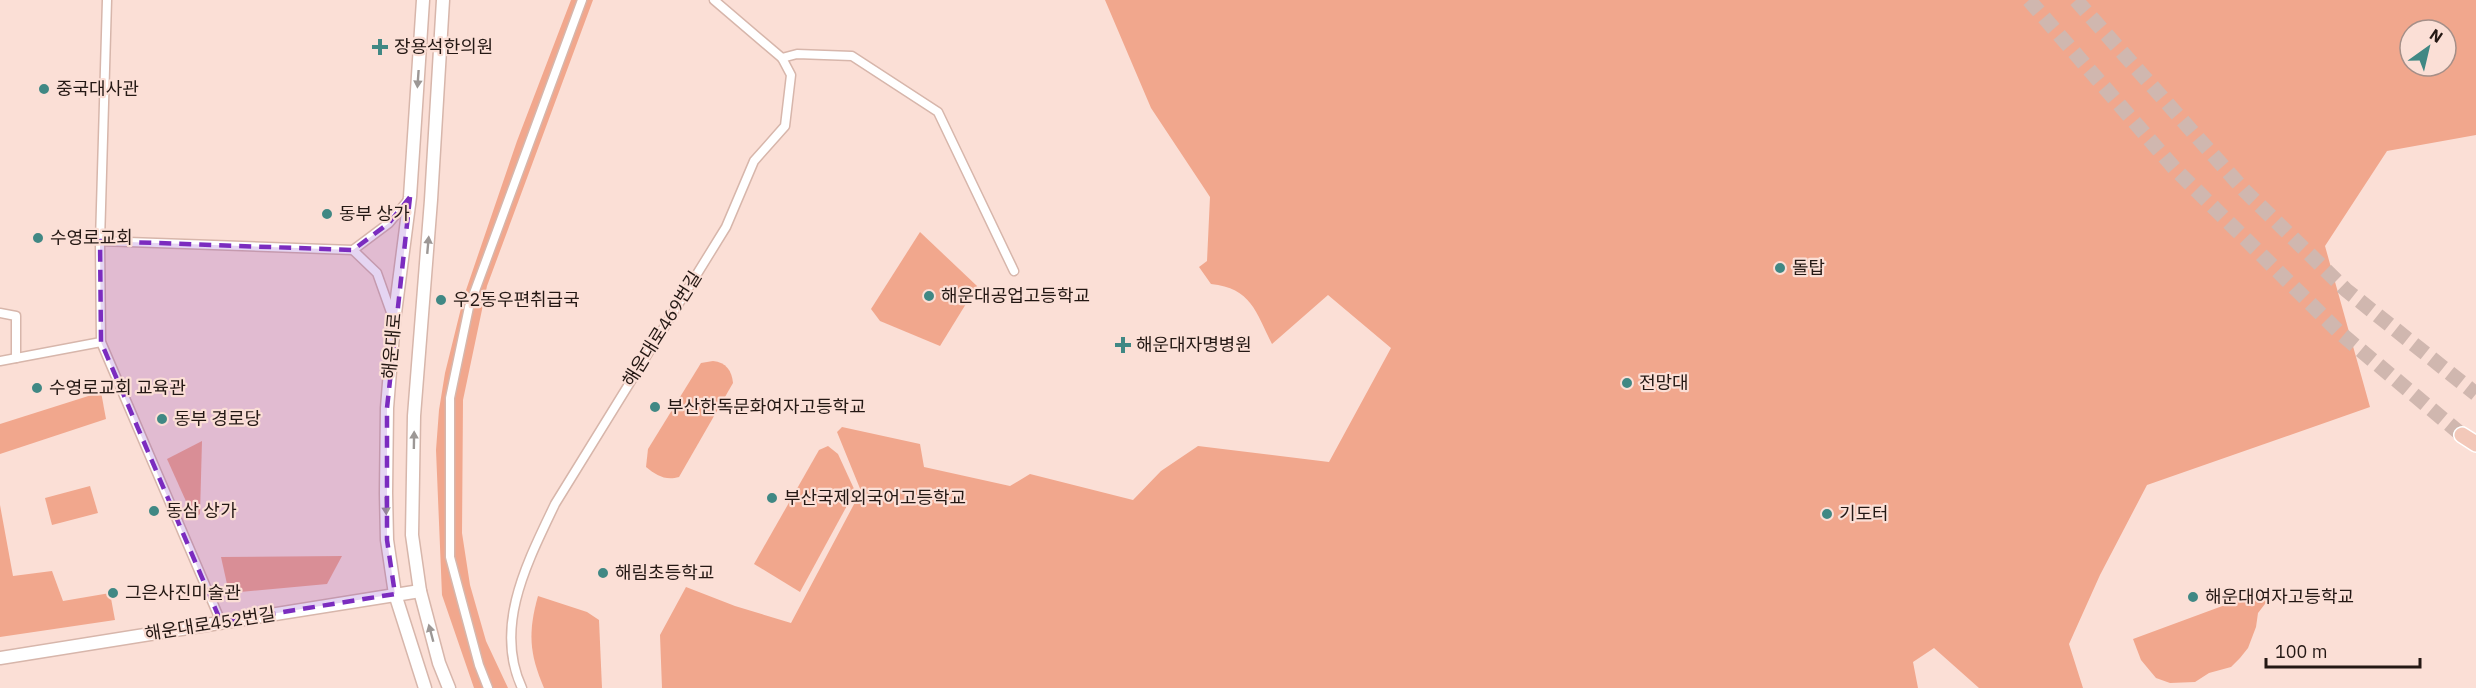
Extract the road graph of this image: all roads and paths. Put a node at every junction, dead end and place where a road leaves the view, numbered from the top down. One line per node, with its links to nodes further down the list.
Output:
1 (107, 0): 8 (street)
2 (423, 0): 7 (main road, 해운대로, one-way to 7)
3 (443, 0): 18 (main road, 해운대로, one-way to 3)
4 (582, 0): 24 (street)
5 (714, 0): 6 (street)
6 (782, 58): 10 (street); 25 (street, 해운대로469번길)
7 (410, 197): 9 (street); 12 (main road, 해운대로)
8 (100, 241): 9 (street); 13 (street)
9 (353, 250): 12 (street)
10 (1014, 271)
11 (0, 313): 14 (street)
12 (394, 321): 19 (main road, 해운대로, one-way to 19)
13 (101, 342): 14 (street); 20 (street)
14 (16, 358): 15 (street)
15 (0, 362)
16 (2462, 435): 17 (highway)
17 (2476, 444)
18 (420, 591): 19 (main road, 해운대로452번길); 23 (main road, 해운대로, one-way to 18)
19 (395, 594): 20 (main road, 해운대로452번길); 22 (main road, 해운대로)
20 (221, 622): 21 (main road, 해운대로452번길)
21 (0, 658)
22 (425, 688)
23 (449, 688)
24 (488, 688)
25 (522, 688)

